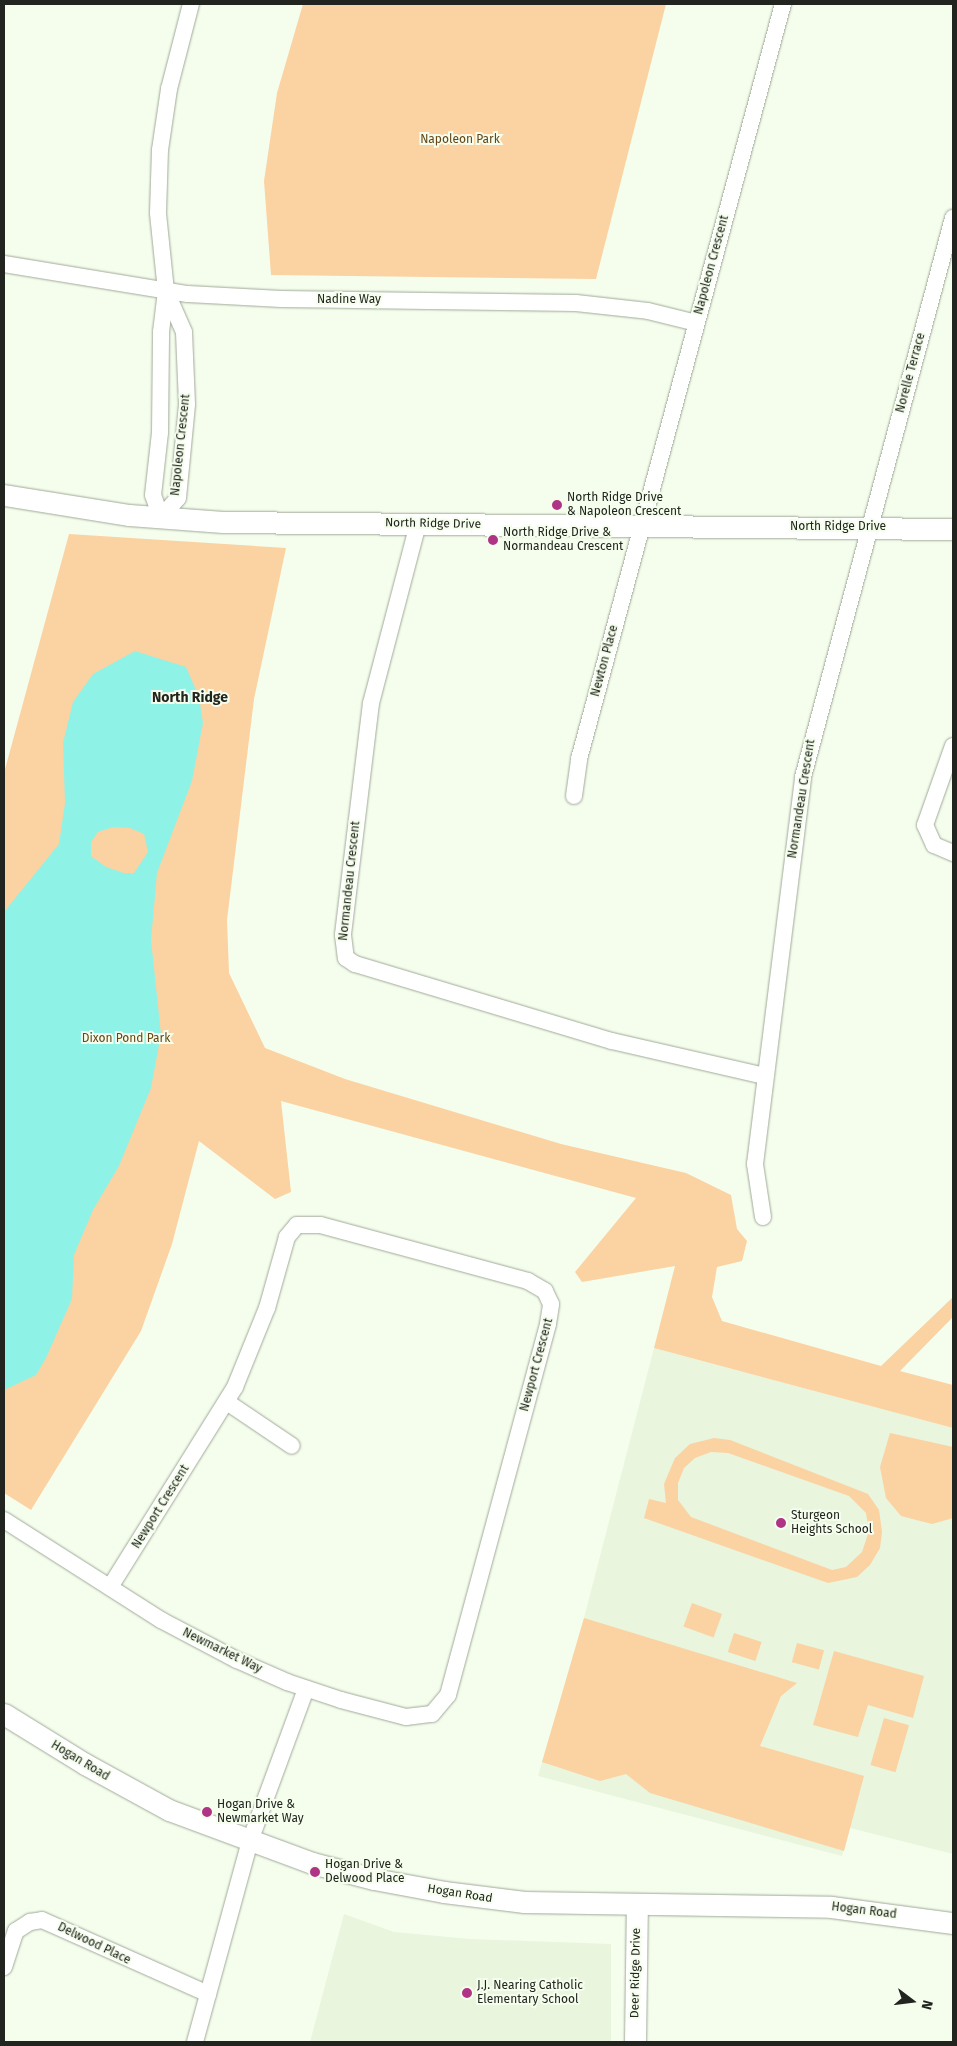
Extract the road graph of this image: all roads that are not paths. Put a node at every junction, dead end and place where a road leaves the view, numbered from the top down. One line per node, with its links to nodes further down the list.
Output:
1 (191, 4): 5 (street, Napoleon Crescent)
2 (783, 4): 6 (street, Napoleon Crescent)
3 (953, 218): 11 (street, Norelle Terrace)
4 (4, 264): 5 (street, Nadine Way)
5 (166, 291): 6 (street, Nadine Way); 8 (street, Napoleon Crescent); 8 (street, Napoleon Crescent)
6 (696, 323): 10 (street, Napoleon Crescent)
7 (4, 495): 8 (street, North Ridge Drive)
8 (161, 518): 9 (street, North Ridge Drive)
9 (418, 524): 10 (street, North Ridge Drive); 16 (street, Normandeau Crescent)
10 (641, 527): 11 (street, North Ridge Drive); 14 (street, Newton Place)
11 (870, 527): 12 (street, North Ridge Drive); 16 (street, Normandeau Crescent)
12 (953, 530)
13 (953, 746): 15 (street)
14 (574, 796)
15 (953, 853)
16 (766, 1076): 17 (street, Normandeau Crescent)
17 (763, 1217)
18 (227, 1402): 19 (street); 21 (street, Newport Crescent); 22 (street, Newport Crescent)
19 (292, 1446)
20 (4, 1520): 21 (street, Newmarket Way)
21 (110, 1587): 22 (street, Newmarket Way)
22 (306, 1689): 24 (street)
23 (4, 1714): 24 (street, Hogan Road)
24 (250, 1841): 25 (street, Hogan Road); 28 (street)
25 (637, 1904): 26 (street, Hogan Road); 30 (street, Deer Ridge Drive)
26 (953, 1922)
27 (4, 1967): 28 (street, Delwood Place)
28 (208, 1994): 29 (street)
29 (195, 2042)
30 (635, 2042)

